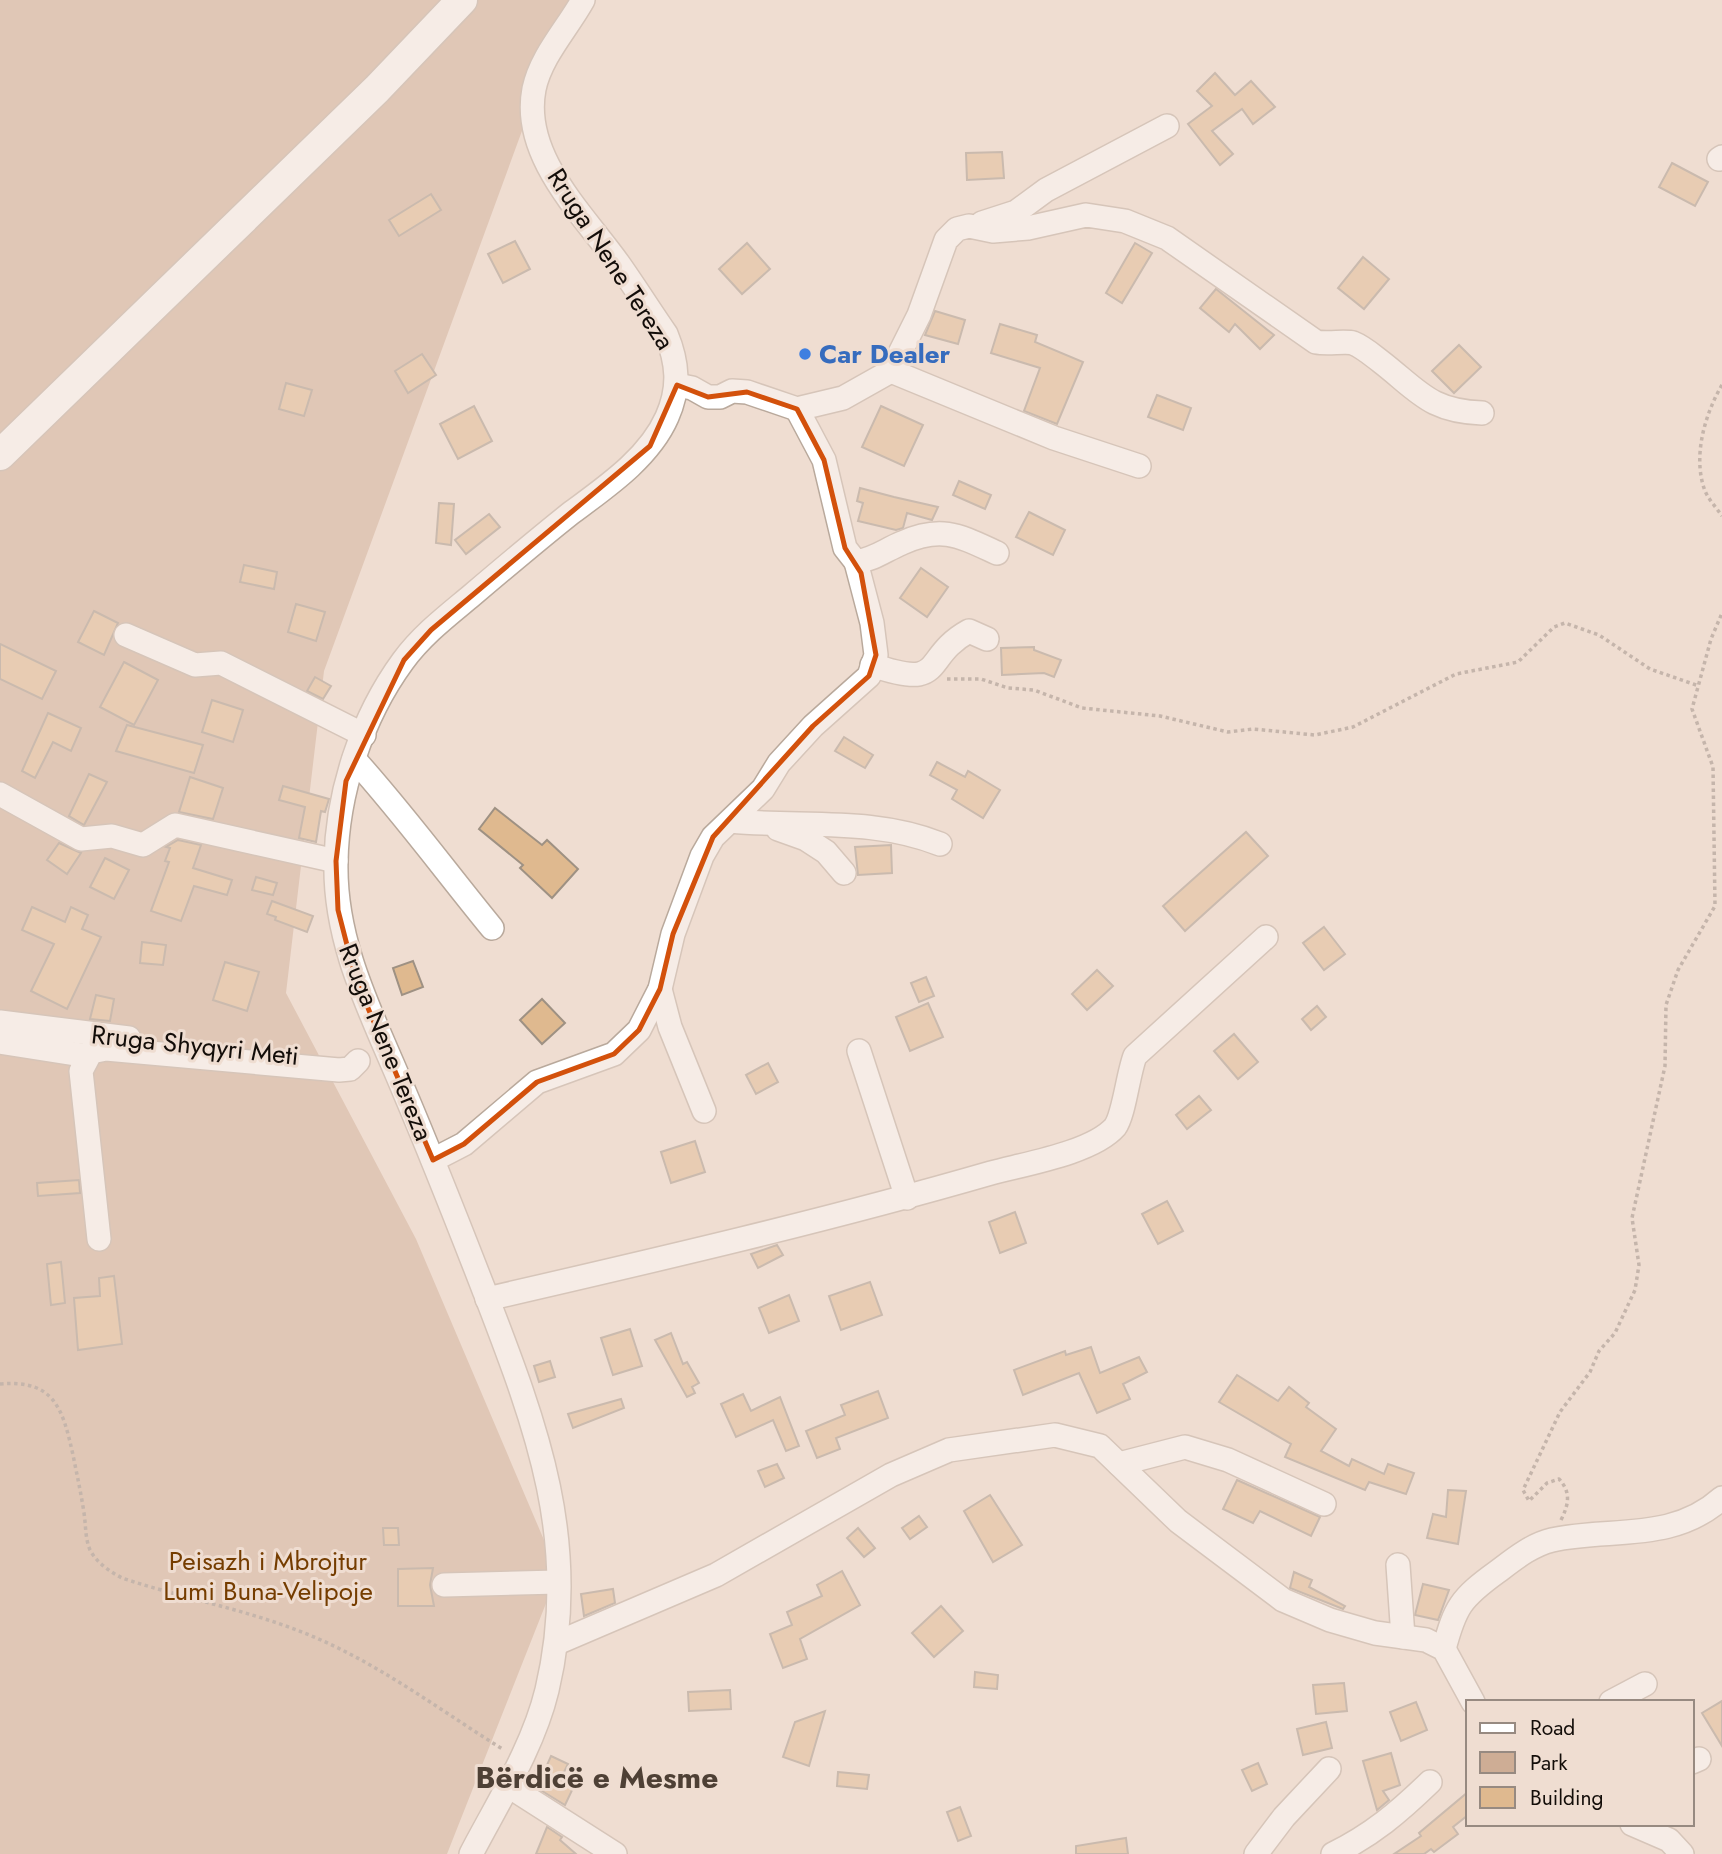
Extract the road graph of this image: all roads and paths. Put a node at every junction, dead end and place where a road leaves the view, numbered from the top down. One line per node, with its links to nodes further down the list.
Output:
1 (462, 0): 10 (main road)
2 (583, 0): 6 (street, Rruga Nene Tereza)
3 (1167, 127): 4 (street)
4 (969, 226): 5 (street); 9 (street)
5 (891, 371): 8 (street); 11 (street)
6 (677, 385): 8 (street); 21 (street, Rruga Nene Tereza)
7 (1722, 385): 12 (path)
8 (797, 409): 14 (street)
9 (1482, 413)
10 (0, 455)
11 (1139, 466)
12 (1722, 516)
13 (997, 553): 14 (street)
14 (856, 562): 18 (street)
15 (1722, 613): 20 (path)
16 (126, 635): 21 (street)
17 (987, 639): 19 (street)
18 (872, 665): 19 (street); 24 (street)
19 (931, 669): 20 (path)
20 (1699, 685): 47 (path)
21 (364, 735): 22 (street, Rruga Nene Tereza)
22 (354, 759): 27 (street, Rruga Nene Tereza); 29 (street)
23 (0, 794): 27 (street)
24 (731, 821): 25 (street); 31 (street)
25 (769, 824): 26 (street); 28 (street)
26 (940, 844)
27 (336, 861): 36 (street, Rruga Nene Tereza)
28 (844, 873)
29 (492, 928)
30 (1266, 937): 40 (street)
31 (660, 989): 38 (street); 39 (street)
32 (0, 1022): 37 (street, Rruga Shyqyri Meti)
33 (0, 1042): 35 (street)
34 (859, 1051): 40 (street)
35 (88, 1056): 37 (street); 41 (street)
36 (391, 1059): 37 (street, Rruga Shyqyri Meti); 39 (street, Rruga Nene Tereza)
37 (358, 1061)
38 (704, 1111)
39 (433, 1160): 42 (street, Rruga Nene Tereza)
40 (907, 1198): 42 (street)
41 (99, 1239)
42 (487, 1299): 49 (street, Rruga Nene Tereza)
43 (0, 1384): 57 (path)
44 (1119, 1465): 46 (street); 51 (street); 52 (street)
45 (1722, 1498): 47 (street)
46 (1324, 1504)
47 (1550, 1540): 53 (street)
48 (1398, 1565): 51 (street)
49 (558, 1582): 50 (street); 52 (street, Rruga Nene Tereza)
50 (444, 1585)
51 (1404, 1637): 53 (street)
52 (557, 1643): 57 (street, Rruga Nene Tereza)
53 (1444, 1649): 55 (street)
54 (1645, 1684): 56 (street)
55 (1476, 1699)
56 (1615, 1700)
57 (520, 1758): 60 (street, Rruga Nene Tereza)
58 (1329, 1769): 65 (street)
59 (1430, 1782): 66 (street)
60 (507, 1785): 63 (street, Rruga Nene Tereza); 64 (street)
61 (1637, 1826): 62 (street)
62 (1670, 1839)
63 (471, 1854)
64 (615, 1854)
65 (1256, 1854)
66 (1333, 1854)

